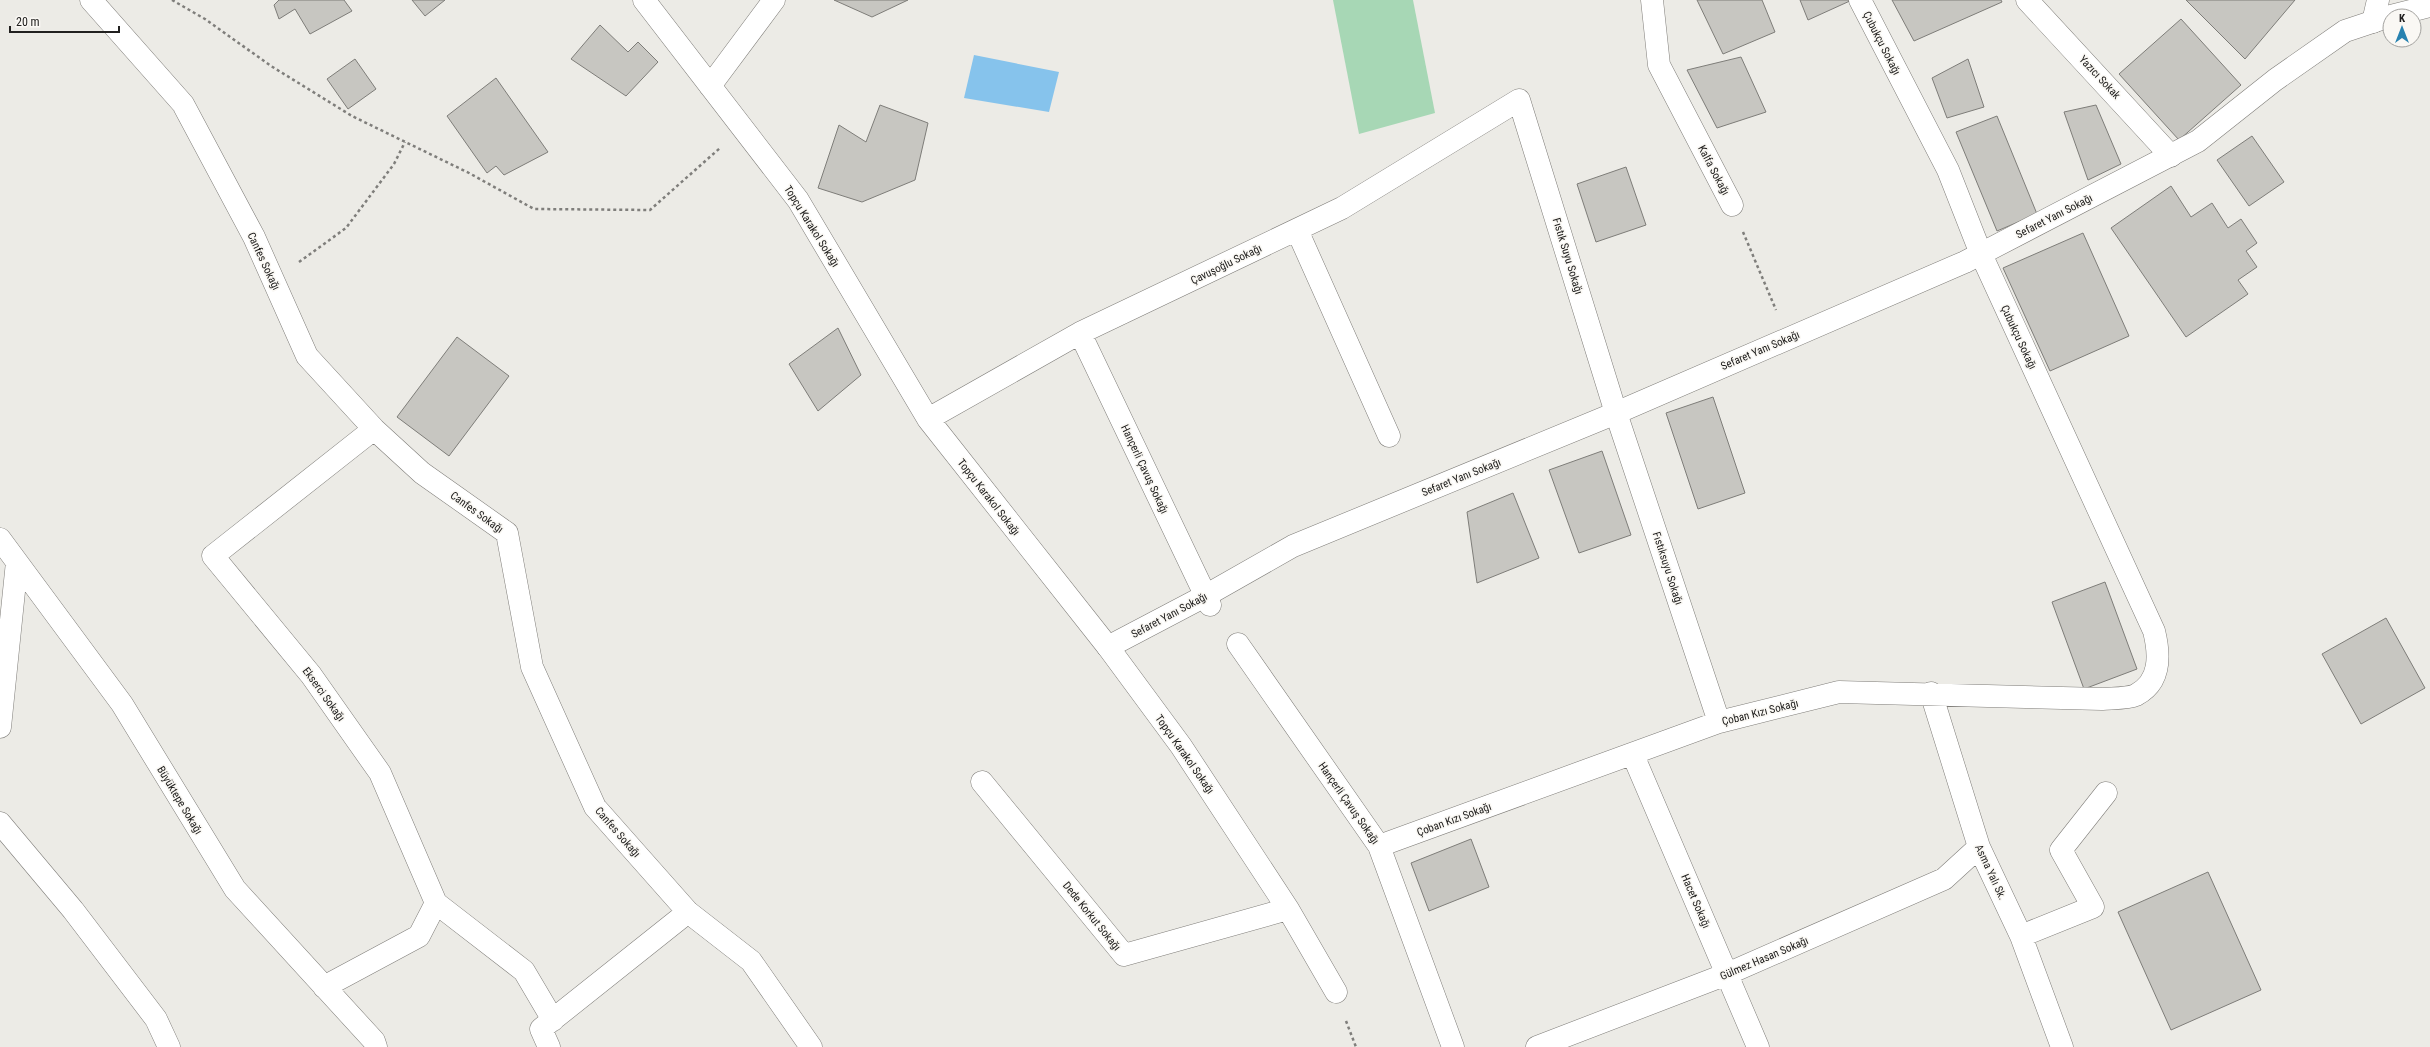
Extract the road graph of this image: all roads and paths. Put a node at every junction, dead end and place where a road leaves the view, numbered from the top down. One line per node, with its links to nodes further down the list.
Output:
1 (91, 0): 19 (street, Canfes Sokağı)
2 (172, 0): 14 (path)
3 (644, 0): 11 (street, Topçu Karakol Sokağı)
4 (774, 0): 11 (street)
5 (1652, 0): 16 (street, Kalfa Sokağı)
6 (1860, 0): 18 (street, Çubukçu Sokağı)
7 (2027, 0): 15 (street, Yazıcı Sokak)
8 (2378, 0): 9 (street)
9 (2382, 10)
10 (2382, 19): 15 (street, Sefaret Yanı Sokağı)
11 (710, 86): 13 (street, Topçu Karakol Sokağı)
12 (1519, 100): 17 (street, Çavuşoğlu Sokağı); 22 (street, Fıstık Suyu Sokağı)
13 (742, 128): 14 (path); 23 (street, Topçu Karakol Sokağı)
14 (405, 142): 19 (path)
15 (2171, 156): 18 (street, Sefaret Yanı Sokağı)
16 (1732, 205): 21 (path, Kalfa Sokağı)
17 (1297, 230): 20 (street, Çavuşoğlu Sokağı); 25 (street)
18 (1981, 254): 21 (street, Sefaret Yanı Sokağı); 31 (street, Çubukçu Sokağı)
19 (273, 282): 24 (street, Canfes Sokağı)
20 (1080, 333): 23 (street, Çavuşoğlu Sokağı); 28 (street, Hançerli Çavuş Sokağı)
21 (1788, 338): 22 (street, Sefaret Yanı Sokağı)
22 (1616, 413): 28 (street, Sefaret Yanı Sokağı); 33 (street, Fıstıksuyu Sokağı)
23 (928, 419): 30 (street, Topçu Karakol Sokağı)
24 (374, 429): 41 (street, Ekserci Sokağı); 43 (street, Canfes Sokağı)
25 (1389, 436)
26 (0, 539): 27 (street, Büyüktepe Sokağı)
27 (17, 562): 34 (street); 46 (street, Büyüktepe Sokağı)
28 (1208, 601): 30 (street, Sefaret Yanı Sokağı)
29 (1238, 644): 39 (street, Hançerli Çavuş Sokağı)
30 (1108, 647): 42 (street, Topçu Karakol Sokağı)
31 (2155, 678): 32 (street, Çoban Kızı Sokağı)
32 (1931, 693): 33 (street, Çoban Kızı Sokağı); 40 (street, Asma Yalı Sk.)
33 (1719, 722): 35 (street, Çoban Kızı Sokağı)
34 (0, 727)
35 (1633, 755): 39 (street, Çoban Kızı Sokağı); 45 (street, Hacet Sokağı)
36 (982, 782): 42 (street, Dede Korkut Sokağı)
37 (2106, 793): 44 (street)
38 (0, 823): 49 (street)
39 (1379, 846): 53 (street, Hançerli Çavuş Sokağı)
40 (1979, 847): 44 (street, Asma Yalı Sk.); 45 (street, Gülmez Hasan Sokağı)
41 (436, 903): 46 (street); 48 (street)
42 (1288, 909): 47 (street, Topçu Karakol Sokağı)
43 (688, 912): 48 (street); 52 (street, Canfes Sokağı)
44 (2021, 936): 56 (street, Asma Yalı Sk.)
45 (1727, 974): 54 (street, Gülmez Hasan Sokağı); 55 (street, Hacet Sokağı)
46 (324, 987): 50 (street, Büyüktepe Sokağı)
47 (1336, 992)
48 (553, 1020): 51 (street)
49 (169, 1047)
50 (376, 1047)
51 (549, 1047)
52 (811, 1047)
53 (1453, 1047)
54 (1537, 1047)
55 (1758, 1047)
56 (2062, 1047)

